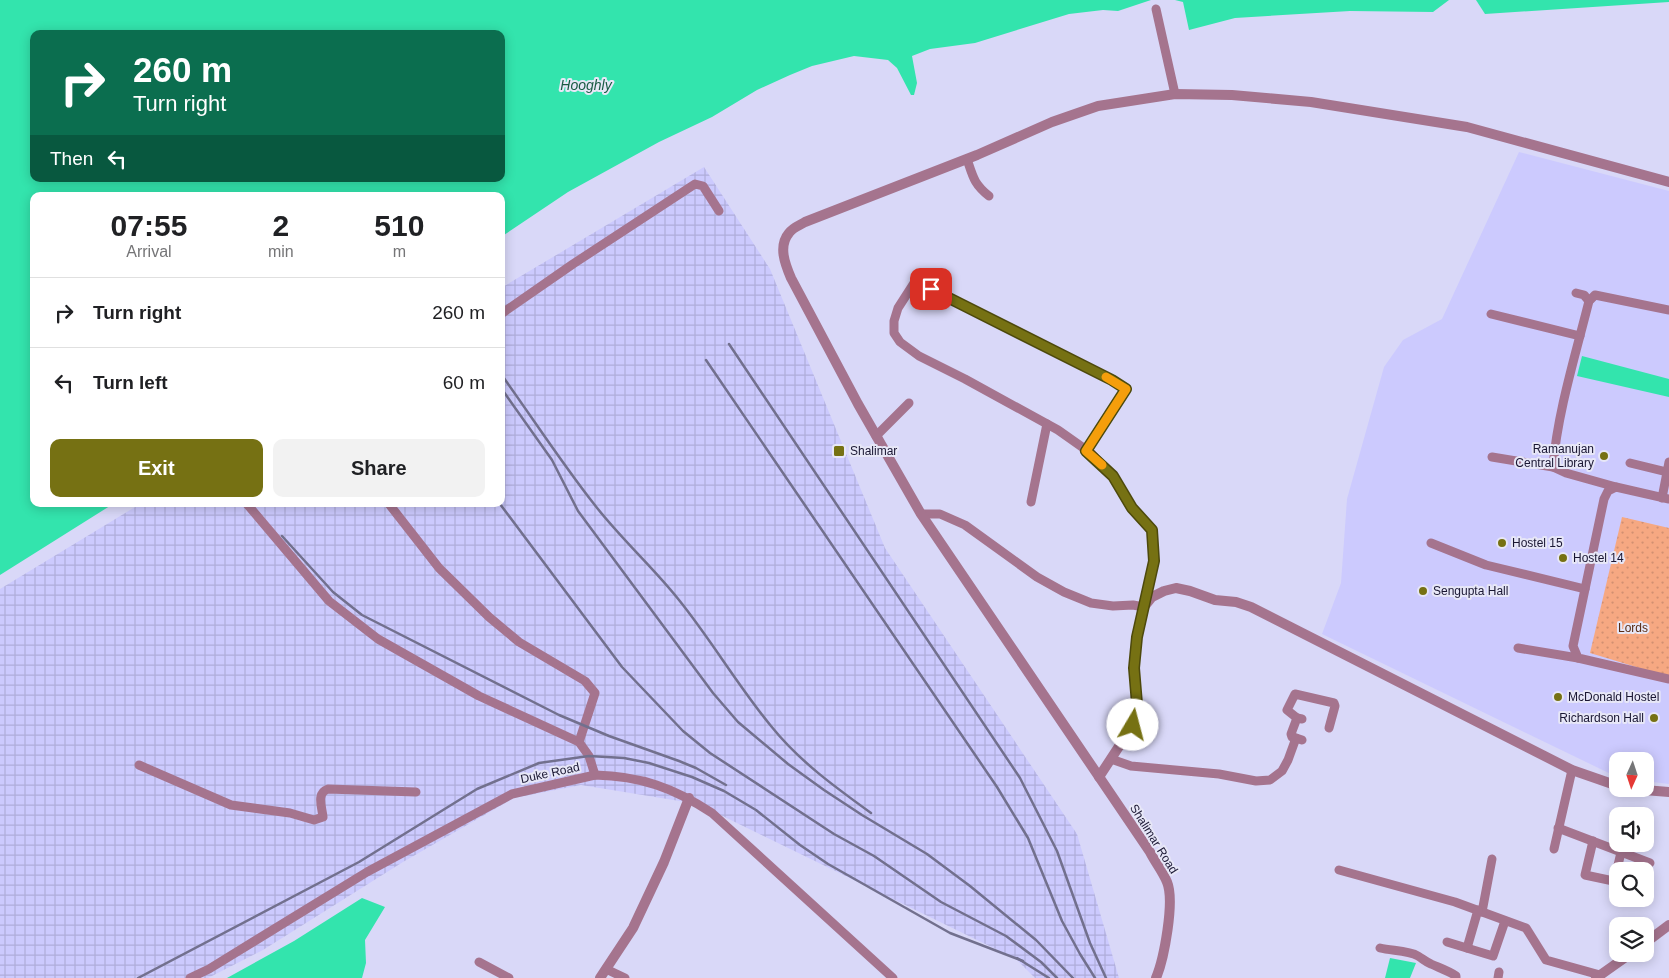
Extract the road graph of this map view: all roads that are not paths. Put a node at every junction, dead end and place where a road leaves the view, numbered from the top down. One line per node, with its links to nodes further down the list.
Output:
1 (1156, 9): 2 (street)
2 (1176, 94): 3 (street, Shalimar Road); 4 (street, Shalimar Road)
3 (967, 159): 5 (street); 15 (street, Shalimar Road)
4 (1669, 182)
5 (989, 196)
6 (718, 211): 10 (street)
7 (1576, 293): 8 (street)
8 (1589, 301): 9 (street); 12 (street)
9 (1669, 310)
10 (505, 311)
11 (1491, 314): 12 (street)
12 (1580, 336): 20 (street)
13 (909, 403): 15 (street)
14 (1047, 424): 16 (street); 16 (street); 24 (street)
15 (876, 436): 27 (street, Shalimar Road)
16 (1086, 451): 30 (street)
17 (1492, 457): 20 (street)
18 (1669, 462): 21 (street)
19 (1630, 463): 21 (street)
20 (1553, 467): 22 (street)
21 (1667, 472): 23 (street)
22 (1616, 487): 23 (street); 29 (street)
23 (1665, 499)
24 (1032, 502)
25 (250, 507): 35 (street)
26 (391, 507): 35 (street)
27 (921, 514): 30 (street); 40 (street, Shalimar Road)
28 (1431, 543): 29 (street)
29 (1585, 589): 32 (street)
30 (1144, 607): 36 (street); 38 (street)
31 (1518, 648): 32 (street)
32 (1578, 658): 33 (street)
33 (1669, 680)
34 (1329, 728): 36 (street)
35 (579, 742): 39 (street)
36 (1111, 759): 40 (street)
37 (139, 765): 43 (street)
38 (1572, 770): 41 (street); 46 (street)
39 (595, 775): 45 (street, Duke Road); 66 (street, Duke Road)
40 (1099, 777): 70 (street, Shalimar Road)
41 (1609, 783)
42 (1654, 791): 44 (street)
43 (416, 792)
44 (1669, 792)
45 (689, 798): 64 (street); 69 (street, Duke Road)
46 (1558, 828): 47 (street); 49 (street)
47 (1593, 841): 48 (street); 54 (street)
48 (1609, 845)
49 (1554, 849)
50 (1629, 852): 52 (street)
51 (1492, 859): 55 (street)
52 (1648, 862)
53 (1339, 870): 55 (street)
54 (1609, 880)
55 (1480, 911): 56 (street); 61 (street)
56 (1505, 921): 61 (street); 65 (street)
57 (1669, 925): 58 (street)
58 (1654, 936)
59 (1447, 942): 61 (street)
60 (1380, 948): 71 (street)
61 (1467, 948)
62 (479, 962): 67 (street)
63 (1619, 962): 65 (street)
64 (603, 974): 68 (street)
65 (1598, 977)
66 (190, 978)
67 (509, 978)
68 (625, 978)
69 (893, 978)
70 (1156, 978)
71 (1456, 978)

